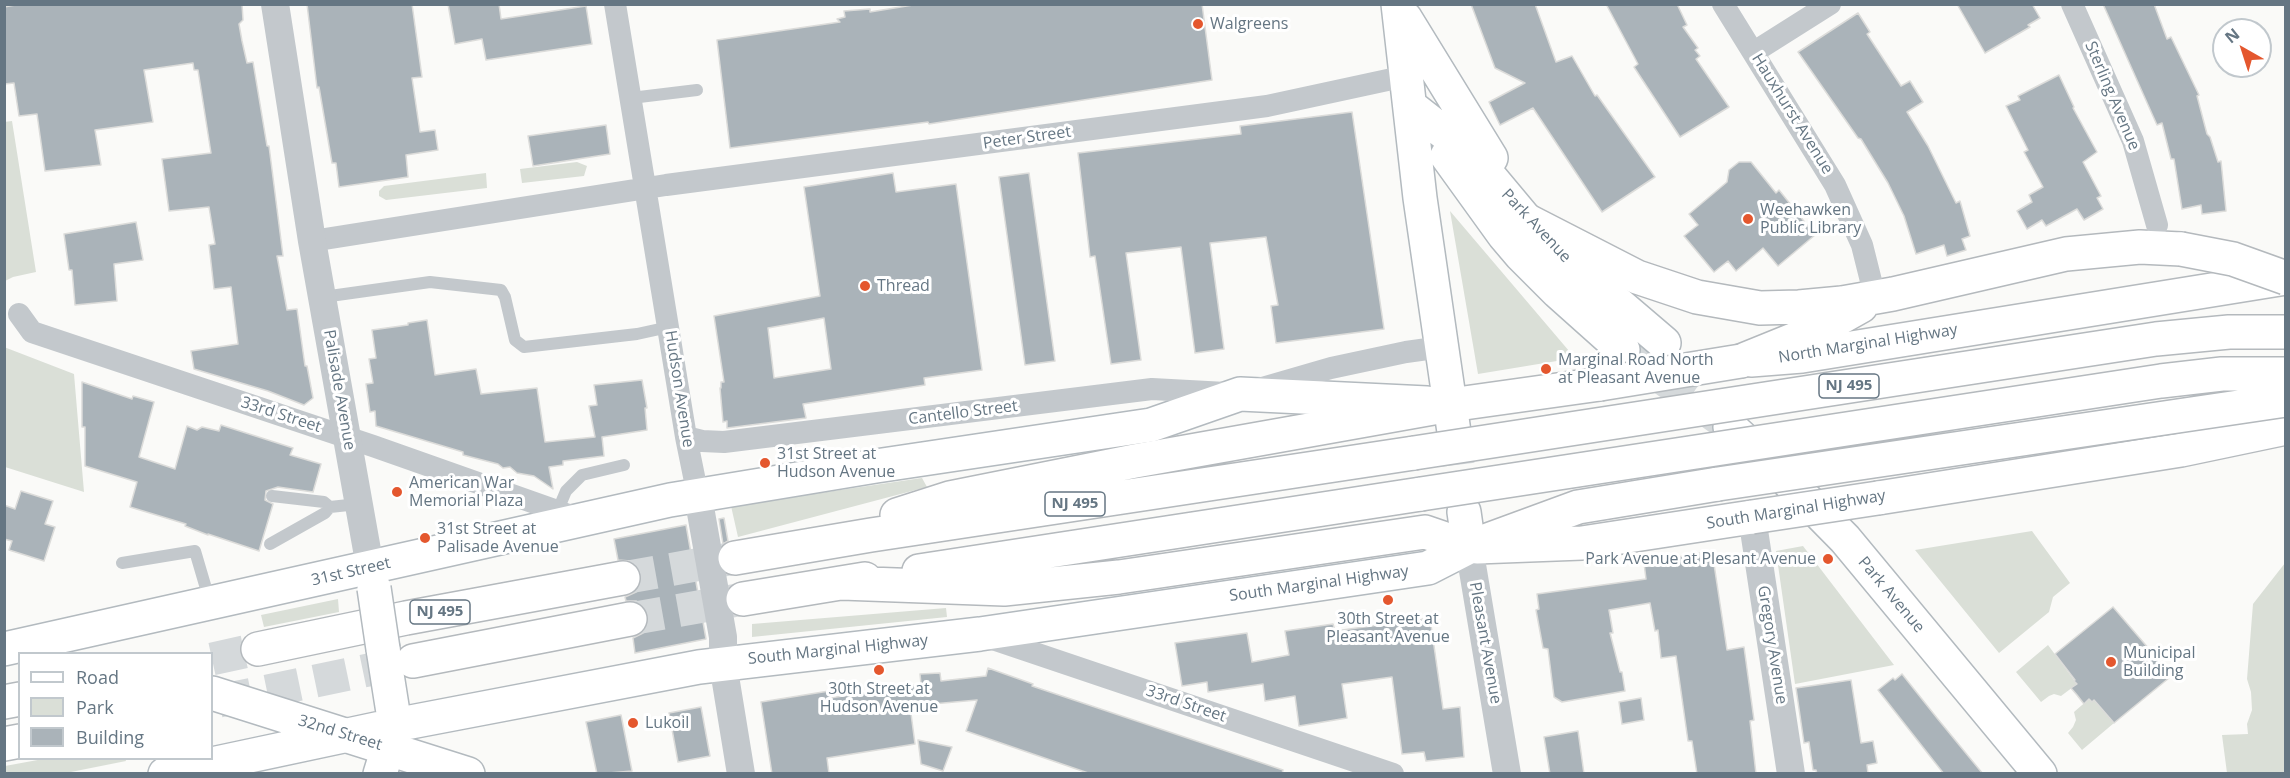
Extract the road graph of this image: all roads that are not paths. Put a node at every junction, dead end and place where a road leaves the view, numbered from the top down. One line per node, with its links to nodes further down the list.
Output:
1 (275, 4): 14 (street, Palisade Avenue)
2 (615, 4): 10 (street, Hudson Avenue)
3 (1723, 4): 7 (street, Hauxhurst Avenue)
4 (1830, 4): 7 (street)
5 (2073, 4): 13 (street, Sterling Avenue)
6 (1399, 7): 9 (main road); 12 (main road)
7 (1754, 52): 17 (street, Hauxhurst Avenue)
8 (696, 90): 10 (lane)
9 (1408, 91): 11 (street, Peter Street); 12 (main road, Park Avenue); 22 (main road); 23 (main road, Park Avenue)
10 (631, 98): 11 (street, Hudson Avenue)
11 (645, 189): 14 (street, Peter Street); 19 (street, Hudson Avenue)
12 (1526, 220): 17 (main road); 21 (main road, Park Avenue)
13 (2157, 225)
14 (312, 241): 16 (street, Palisade Avenue)
15 (2286, 278): 17 (main road, bridge); 24 (main road, North Marginal Highway)
16 (323, 297): 19 (lane); 31 (street, Palisade Avenue)
17 (1875, 297): 24 (main road)
18 (19, 314): 31 (street, 33rd Street)
19 (669, 327): 32 (street, Hudson Avenue)
20 (2286, 332): 45 (main road, NJ 495, bridge)
21 (1664, 343)
22 (1442, 347): 26 (street, Cantello Street); 28 (main road)
23 (1623, 350)
24 (1741, 361): 28 (main road, North Marginal Highway, bridge)
25 (2286, 374): 50 (main road, bridge)
26 (1240, 394): 28 (main road, Cantello Street); 32 (street, Cantello Street); 37 (main road, Cantello Street)
27 (2286, 400): 44 (main road, bridge)
28 (1452, 419): 45 (main road)
29 (1730, 427): 71 (main road, Park Avenue)
30 (2286, 428): 33 (main road, South Marginal Highway)
31 (346, 437): 38 (street, Palisade Avenue); 41 (street, 33rd Street)
32 (686, 437): 37 (street, Hudson Avenue)
33 (2181, 450): 34 (main road); 42 (main road, South Marginal Highway, bridge)
34 (2286, 452)
35 (624, 465): 41 (lane)
36 (272, 496): 39 (lane)
37 (698, 496): 41 (main road, 31st Street); 61 (street, Hudson Avenue)
38 (358, 504): 39 (lane); 48 (street, Palisade Avenue)
39 (330, 507): 43 (lane)
40 (1464, 512): 44 (main road, Pleasant Avenue)
41 (571, 516): 48 (main road, 31st Street)
42 (1752, 517): 44 (main road, South Marginal Highway); 70 (street, Gregory Avenue)
43 (270, 544)
44 (1469, 547): 50 (main road); 55 (main road, South Marginal Highway); 69 (street, Pleasant Avenue)
45 (787, 549): 46 (main road, NJ 495)
46 (735, 558)
47 (122, 563): 52 (lane)
48 (372, 578): 52 (main road, 31st Street); 60 (main road, Palisade Avenue, bridge)
49 (623, 578): 58 (main road, NJ 495)
50 (842, 583): 51 (main road)
51 (743, 600)
52 (211, 603): 56 (main road, 31st Street)
53 (630, 619): 60 (main road)
54 (4, 625): 56 (main road)
55 (980, 634): 61 (main road, South Marginal Highway); 68 (street, 33rd Street)
56 (49, 639): 57 (main road, 31st Street); 59 (main road)
57 (4, 649)
58 (258, 649)
59 (80, 652)
60 (398, 655): 64 (main road, Palisade Avenue)
61 (723, 664): 64 (main road, South Marginal Highway); 67 (street, Hudson Avenue)
62 (213, 693): 63 (main road, 32nd Street)
63 (349, 735): 64 (main road, South Marginal Highway); 65 (main road, South Marginal Highway)
64 (388, 749): 66 (main road, 32nd Street)
65 (165, 774)
66 (468, 774)
67 (741, 774)
68 (1393, 774)
69 (1507, 774)
70 (1791, 774)
71 (2040, 774)

